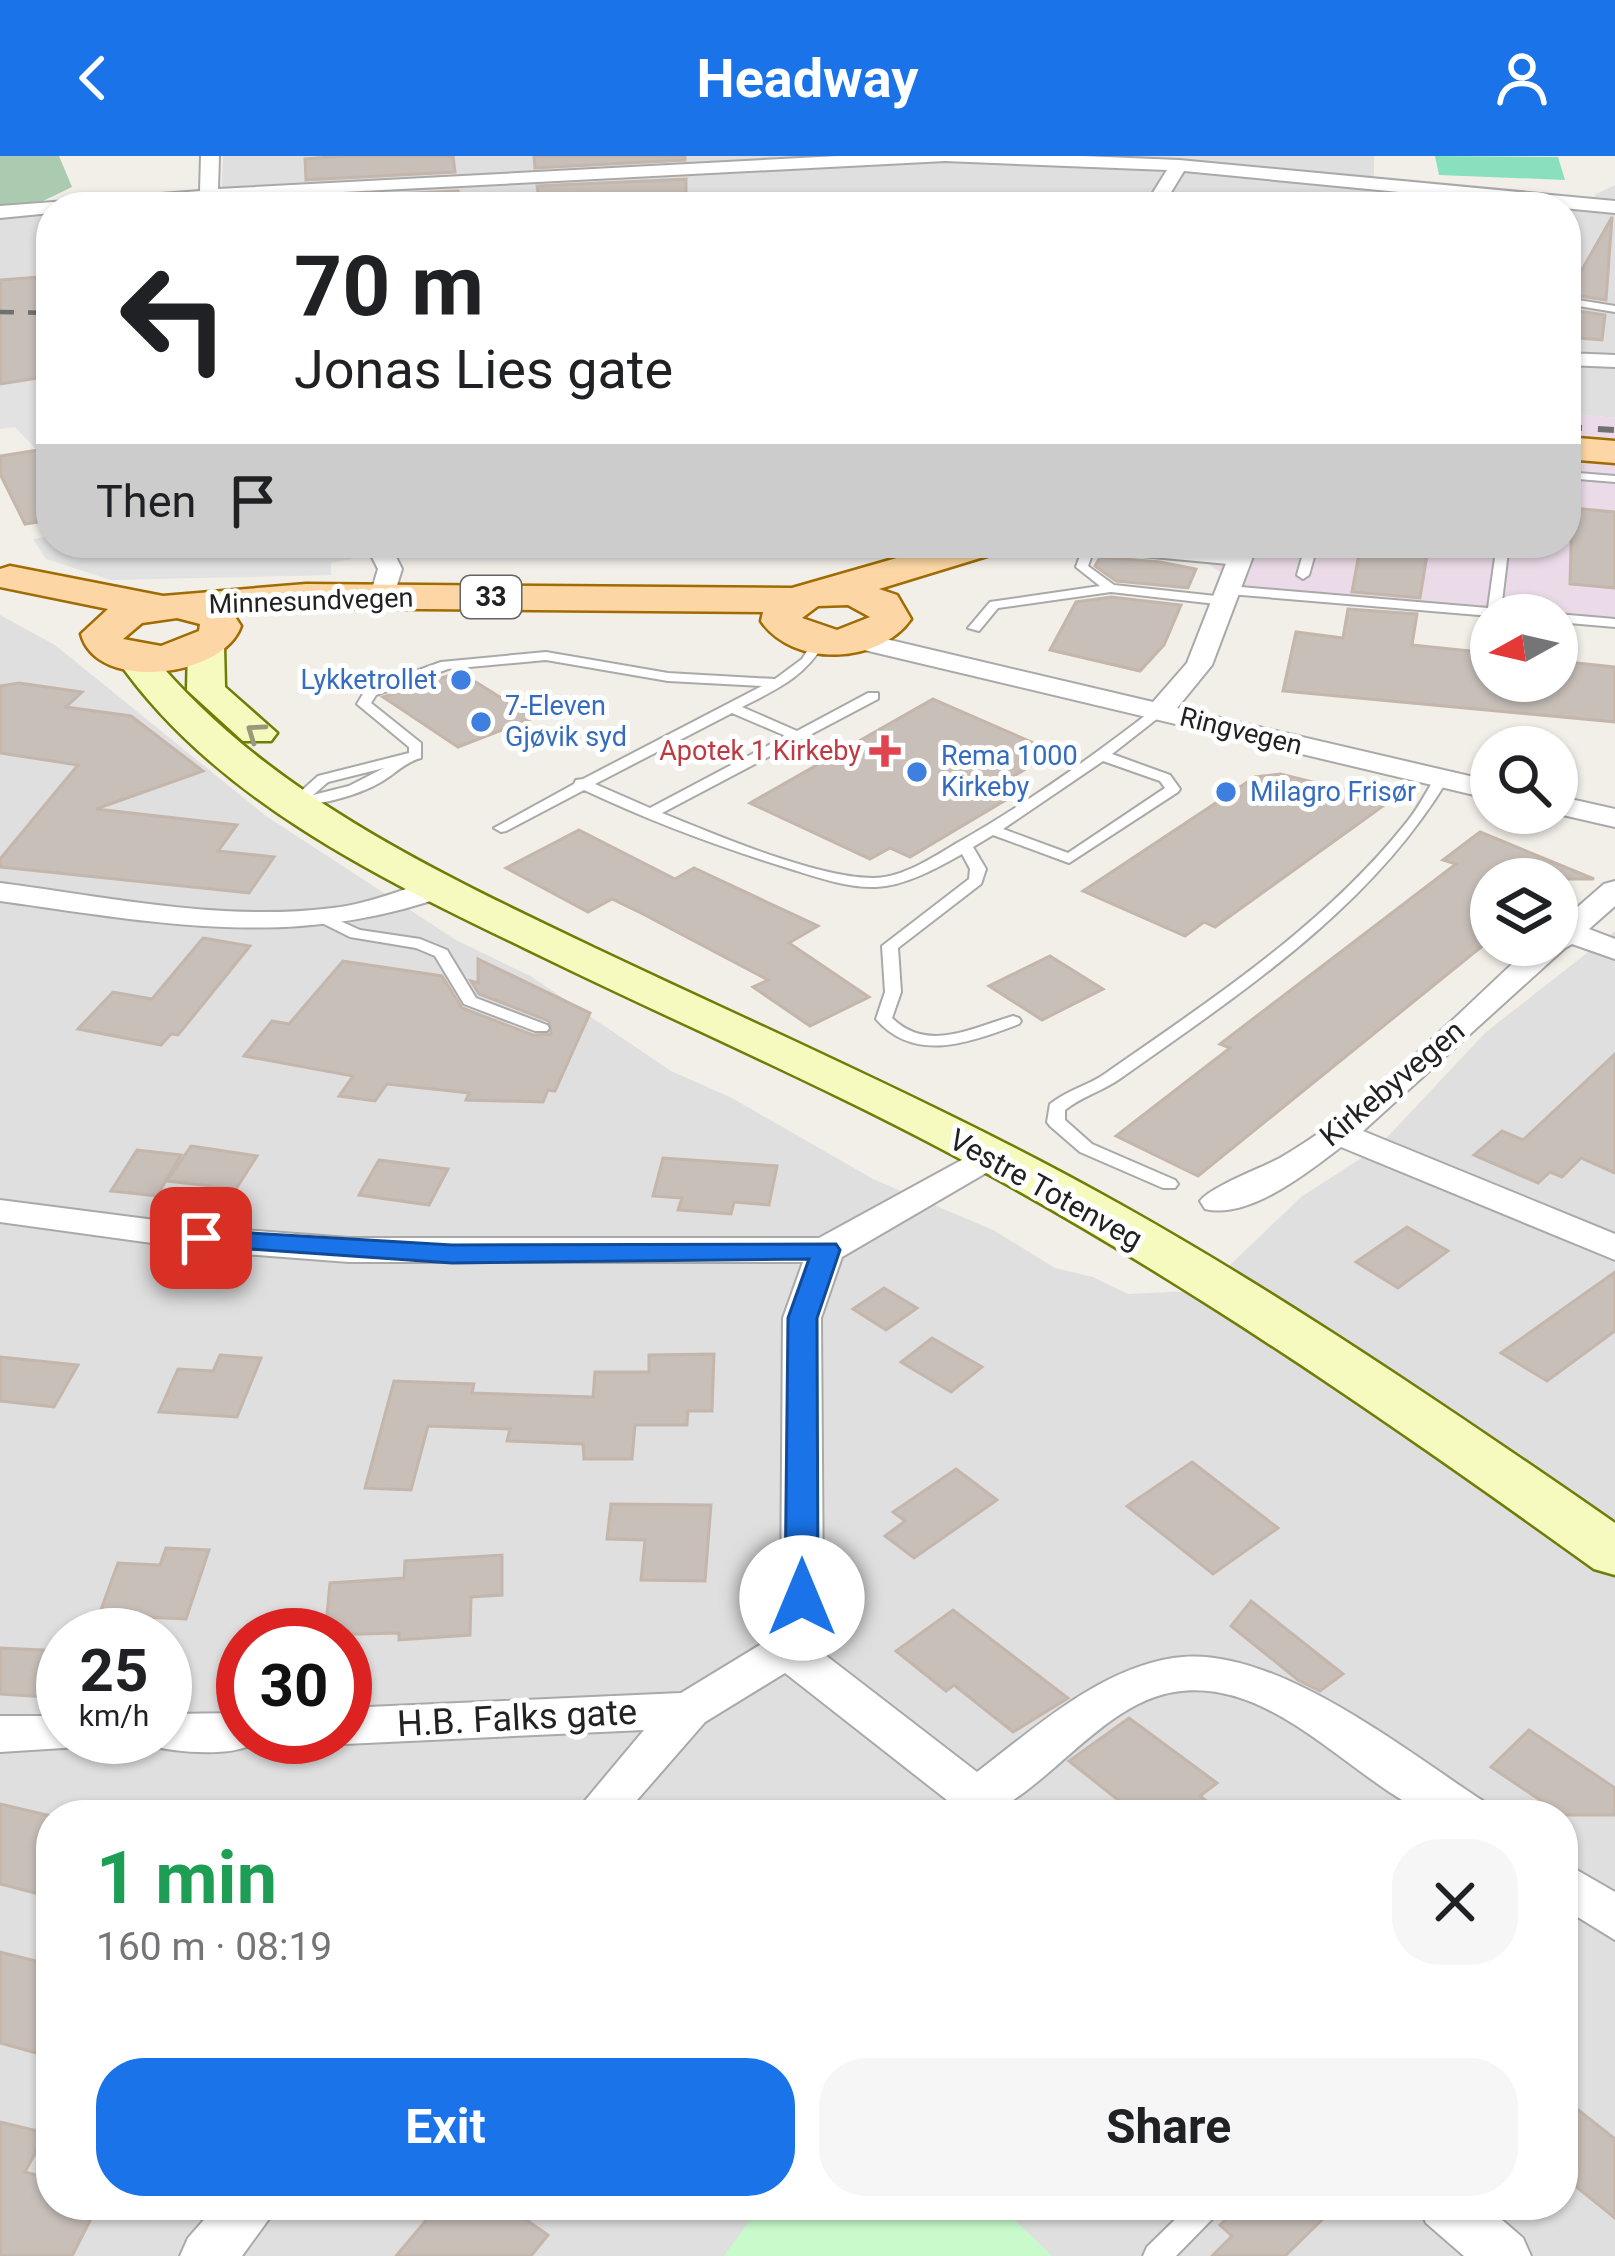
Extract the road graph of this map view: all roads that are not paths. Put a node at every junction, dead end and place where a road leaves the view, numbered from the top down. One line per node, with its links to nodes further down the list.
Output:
1 (210, 156): 9 (street)
2 (504, 156): 8 (street)
3 (987, 156): 4 (street); 5 (street)
4 (814, 159): 8 (street)
5 (1127, 159): 6 (street)
6 (1179, 165): 11 (street); 12 (street)
7 (1603, 185): 13 (street)
8 (513, 186): 10 (street)
9 (209, 192)
10 (285, 192)
11 (1162, 192)
12 (1397, 192)
13 (1581, 200)
14 (1581, 203): 15 (street)
15 (1615, 207)
16 (36, 209): 17 (street)
17 (0, 212)
18 (1581, 303): 19 (lane)
19 (1615, 309)
20 (1581, 359): 21 (street)
21 (1615, 361)
22 (1581, 449): 23 (main road)
23 (1615, 452)
24 (1581, 476): 25 (lane)
25 (1615, 479)
26 (384, 558): 38 (street)
27 (954, 558): 41 (main road, Minnesundvegen / 33)
28 (965, 558): 40 (main road, Minnesundvegen / 33)
29 (1085, 558): 35 (lane)
30 (1240, 558): 37 (street)
31 (1308, 558): 33 (lane)
32 (1501, 558): 36 (lane)
33 (1303, 575)
34 (5, 576): 44 (main road, 33); 46 (main road, 33)
35 (1111, 588): 37 (lane); 45 (lane)
36 (1496, 594)
37 (1227, 595): 39 (lane); 52 (street)
38 (383, 596): 41 (main road, Minnesundvegen / 33); 44 (main road, Minnesundvegen / 33)
39 (1470, 611)
40 (887, 612): 41 (main road, Minnesundvegen / 33); 48 (street, Ringvegen)
41 (818, 620): 44 (main road, Minnesundvegen / 33); 48 (street, Ringvegen); 49 (lane)
42 (1578, 620): 43 (lane)
43 (1615, 623)
44 (192, 624): 46 (main road, 33); 47 (main road, 33); 59 (main road, Vestre Totenveg, one-way to 44)
45 (974, 628)
46 (101, 634): 47 (main road, 33)
47 (135, 658): 59 (main road, Vestre Totenveg)
48 (991, 671): 52 (street, Ringvegen)
49 (778, 682): 51 (lane); 55 (lane)
50 (873, 696): 53 (lane)
51 (730, 707): 53 (lane); 57 (lane)
52 (1160, 711): 54 (lane); 56 (street, Ringvegen)
53 (797, 736): 61 (lane)
54 (1101, 754): 64 (lane); 64 (lane)
55 (400, 761): 59 (lane); 59 (lane)
56 (1441, 778): 58 (street, Ringvegen); 78 (lane)
57 (581, 783): 61 (lane); 63 (lane)
58 (1470, 785)
59 (321, 792): 66 (main road, Vestre Totenveg)
60 (1578, 810): 62 (street)
61 (651, 813): 65 (lane)
62 (1615, 818)
63 (501, 828)
64 (992, 830): 65 (lane)
65 (964, 844): 74 (lane)
66 (440, 888): 69 (street); 77 (main road, Vestre Totenveg)
67 (1615, 890): 70 (street, Kirkebyvegen)
68 (0, 892): 69 (street)
69 (329, 921): 75 (lane)
70 (1578, 922)
71 (1578, 943): 72 (street)
72 (1615, 950)
73 (1528, 966): 76 (street, Kirkebyvegen)
74 (1012, 1021)
75 (542, 1028)
76 (1337, 1132): 79 (street, Kirkebyvegen); 81 (street)
77 (991, 1155): 82 (street); 83 (main road, Vestre Totenveg)
78 (1169, 1184)
79 (1219, 1202)
80 (0, 1211): 82 (street)
81 (1615, 1249)
82 (826, 1250): 84 (street)
83 (1615, 1553)
84 (787, 1650): 85 (street); 90 (street)
85 (688, 1710): 86 (street, H.B. Falks gate); 89 (street)
86 (372, 1725)
87 (0, 1734): 88 (street)
88 (36, 1734)
89 (609, 1800)
90 (979, 1800)
91 (993, 1800): 92 (street)
92 (1442, 1800)
93 (1578, 1893): 94 (street)
94 (1615, 1919)
95 (239, 2220): 98 (street)
96 (1193, 2220): 99 (lane)
97 (1462, 2220): 100 (street)
98 (207, 2256)
99 (1157, 2256)
100 (1504, 2256)

